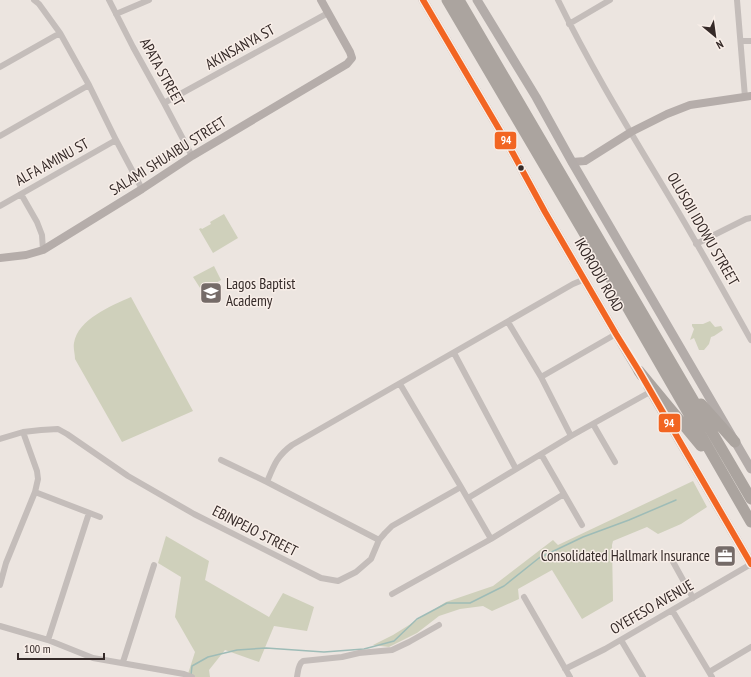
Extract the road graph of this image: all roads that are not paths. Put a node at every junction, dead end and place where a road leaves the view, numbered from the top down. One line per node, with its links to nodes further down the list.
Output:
1 (34, 0): 15 (street)
2 (109, 0): 13 (street, APATA STREET)
3 (149, 0): 13 (street)
4 (321, 0): 12 (street)
5 (423, 0): 36 (main road, IKORODU ROAD)
6 (447, 0): 55 (highway, IKORODU ROAD)
7 (458, 0): 44 (highway, IKORODU ROAD)
8 (477, 0): 27 (main road)
9 (558, 0): 14 (street, OLUSOJI IDOWU STREET)
10 (610, 0): 14 (street)
11 (737, 0): 16 (street)
12 (328, 13): 21 (street, AKINSANYA ST); 25 (street, SALAMI SHUAIBU STREET)
13 (116, 14): 21 (street, APATA STREET)
14 (569, 24): 22 (street, OLUSOJI IDOWU STREET)
15 (60, 33): 18 (street); 19 (street)
16 (740, 41): 17 (street); 20 (street)
17 (751, 42)
18 (0, 67)
19 (90, 85): 23 (street); 24 (street)
20 (748, 97): 22 (street)
21 (164, 103): 25 (street, APATA STREET)
22 (631, 132): 26 (street); 33 (street, OLUSOJI IDOWU STREET)
23 (0, 136)
24 (116, 140): 29 (street); 30 (street, ALFA AMINU ST)
25 (192, 156): 29 (street, SALAMI SHUAIBU STREET)
26 (585, 161): 27 (street); 28 (street)
27 (572, 162): 28 (main road)
28 (580, 174): 50 (main road)
29 (142, 189): 34 (street, SALAMI SHUAIBU STREET)
30 (21, 194): 31 (street, ALFA AMINU ST); 34 (street)
31 (0, 206)
32 (751, 218): 33 (street)
33 (696, 244): 39 (street, OLUSOJI IDOWU STREET)
34 (43, 250): 35 (street, SALAMI SHUAIBU STREET)
35 (0, 258)
36 (585, 279): 37 (street); 38 (main road, IKORODU ROAD)
37 (508, 322): 40 (street); 42 (street)
38 (616, 334): 41 (main road, IKORODU ROAD); 42 (street)
39 (751, 340)
40 (454, 353): 43 (street); 54 (street)
41 (639, 371): 45 (main road, IKORODU ROAD); 55 (highway)
42 (541, 377): 48 (street)
43 (400, 384): 57 (street); 58 (street)
44 (686, 386): 50 (highway); 62 (highway, IKORODU ROAD)
45 (650, 392): 46 (street); 70 (main road, IKORODU ROAD)
46 (593, 424): 48 (street); 53 (street)
47 (23, 432): 49 (street, EBINPEJO STREET); 59 (street); 68 (street, EBINPEJO STREET)
48 (571, 436): 51 (street)
49 (0, 439)
50 (735, 442): 56 (main road)
51 (541, 454): 54 (street); 60 (street)
52 (221, 460): 57 (street)
53 (615, 462)
54 (516, 469): 61 (street)
55 (721, 469): 65 (highway, IKORODU ROAD)
56 (751, 469)
57 (267, 482): 68 (street)
58 (461, 487): 61 (street); 68 (street, EBINPEJO STREET)
59 (35, 492): 63 (street); 72 (street)
60 (564, 494): 66 (street); 67 (street)
61 (468, 498): 67 (street)
62 (751, 499)
63 (89, 514): 64 (street); 79 (street)
64 (100, 518)
65 (751, 522)
66 (582, 525)
67 (491, 539): 73 (street)
68 (379, 540)
69 (672, 560): 75 (street)
70 (751, 564): 75 (street, OYEFESO AVENUE)
71 (154, 565): 82 (street)
72 (0, 585)
73 (392, 594)
74 (524, 597): 83 (street)
75 (693, 598): 76 (street, OYEFESO AVENUE)
76 (672, 610): 80 (street, OYEFESO AVENUE); 84 (street)
77 (440, 625): 86 (street)
78 (0, 626): 79 (street)
79 (48, 640): 82 (street)
80 (621, 640): 83 (street, OYEFESO AVENUE); 88 (street)
81 (751, 648): 84 (street)
82 (122, 662): 85 (street)
83 (565, 669): 87 (street)
84 (710, 674)
85 (187, 676)
86 (297, 677)
87 (570, 677)
88 (643, 677)

